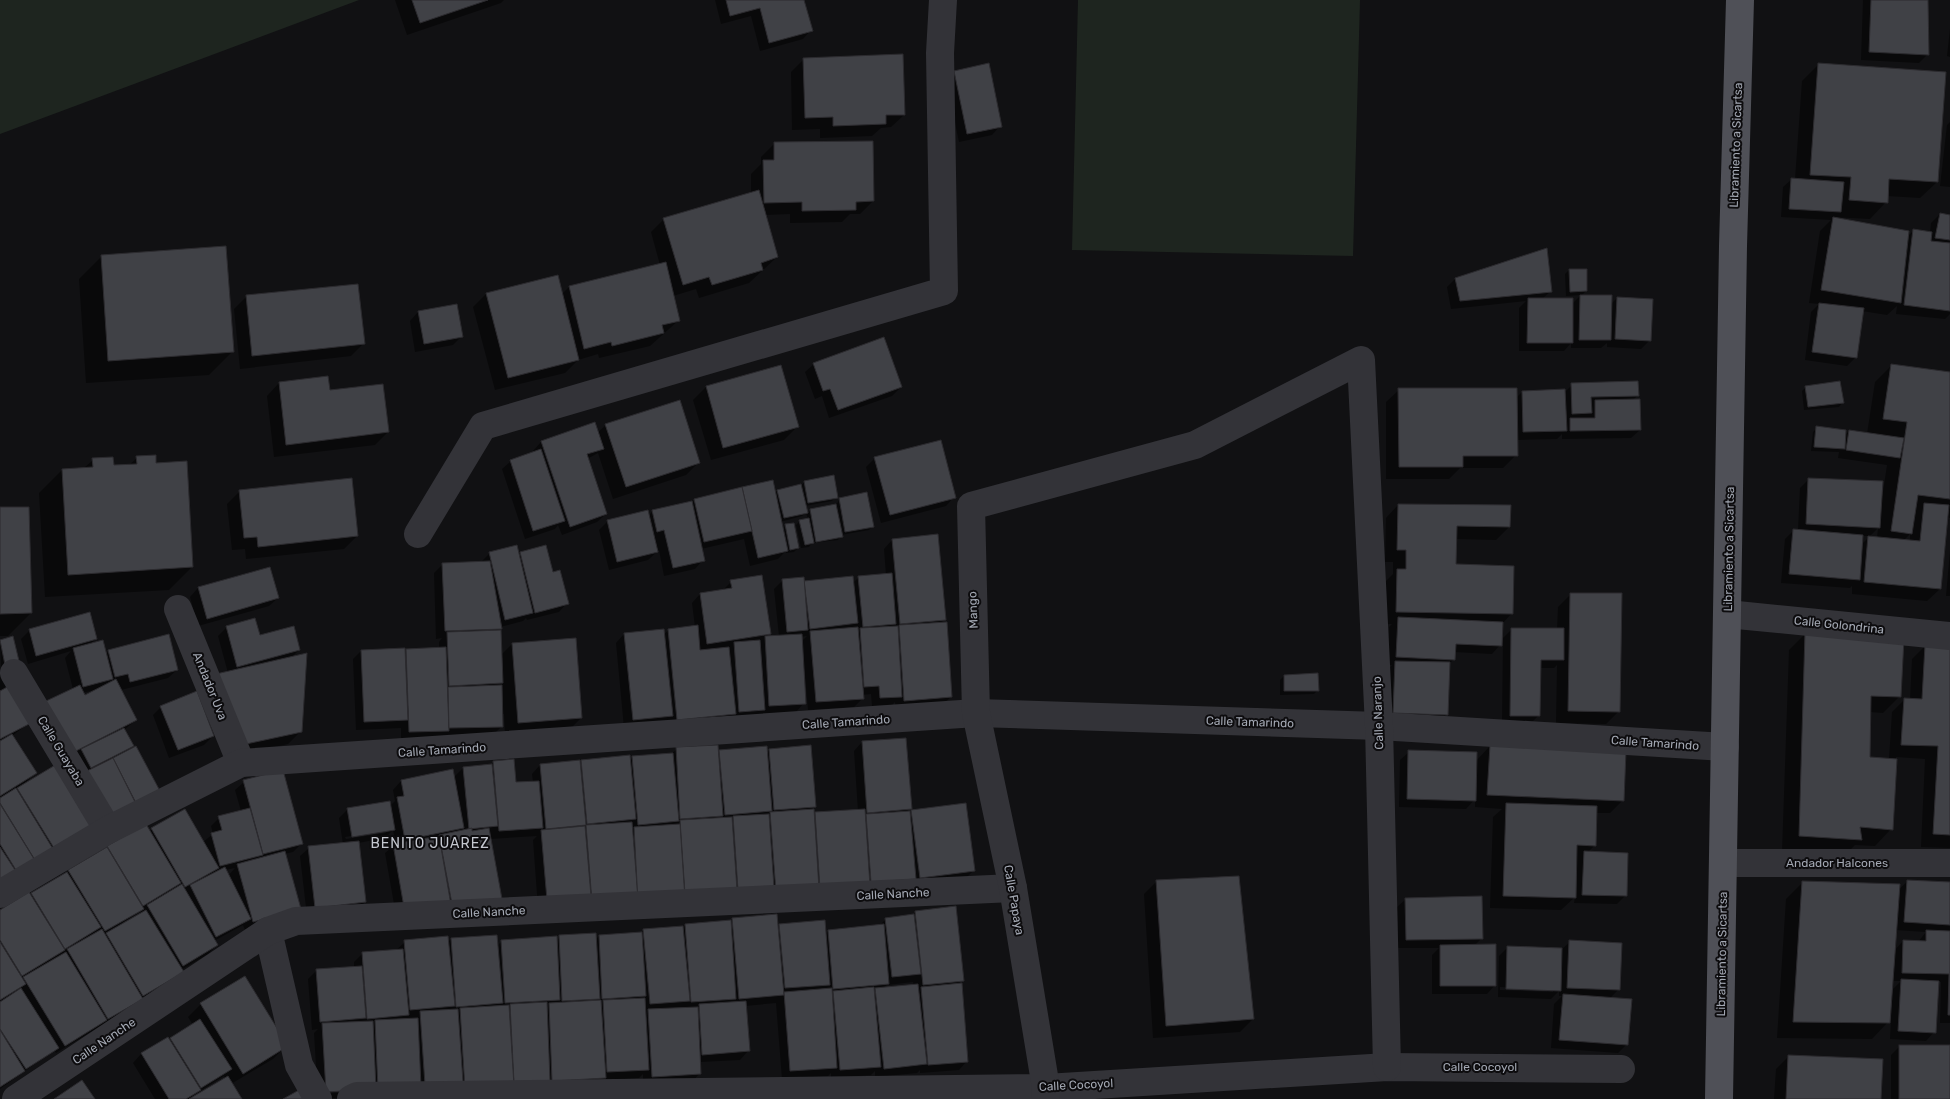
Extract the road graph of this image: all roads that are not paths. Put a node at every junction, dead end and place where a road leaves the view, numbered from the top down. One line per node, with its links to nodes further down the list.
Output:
1 (943, 0): 4 (street)
2 (1740, 0): 6 (main road, Libramiento a Sicartsa)
3 (1360, 360): 9 (street, Mango); 10 (street, Calle Naranjo)
4 (418, 534)
5 (178, 609): 12 (street, Andador Uva)
6 (1727, 614): 7 (street, Calle Golondrina); 11 (main road, Libramiento a Sicartsa)
7 (1950, 636)
8 (14, 673): 13 (street, Calle Guayaba)
9 (976, 713): 10 (street, Calle Tamarindo); 12 (street, Calle Tamarindo); 16 (street, Calle Papaya)
10 (1379, 726): 11 (street, Calle Tamarindo); 19 (street, Calle Naranjo)
11 (1725, 747): 14 (main road, Libramiento a Sicartsa)
12 (241, 763): 13 (street, Calle Tamarindo)
13 (108, 830): 17 (street, Calle Tamarindo)
14 (1723, 863): 15 (street, Andador Halcones); 25 (main road, Libramiento a Sicartsa)
15 (1950, 863)
16 (1013, 888): 18 (street, Calle Nanche); 21 (street, Calle Papaya)
17 (0, 894)
18 (268, 931): 22 (street, Calle Nanche); 23 (street)
19 (1387, 1067): 20 (street, Calle Cocoyol); 21 (street, Calle Cocoyol)
20 (1621, 1069)
21 (1046, 1093): 24 (street, Calle Cocoyol)
22 (16, 1099)
23 (318, 1099)
24 (352, 1099)
25 (1720, 1099)

